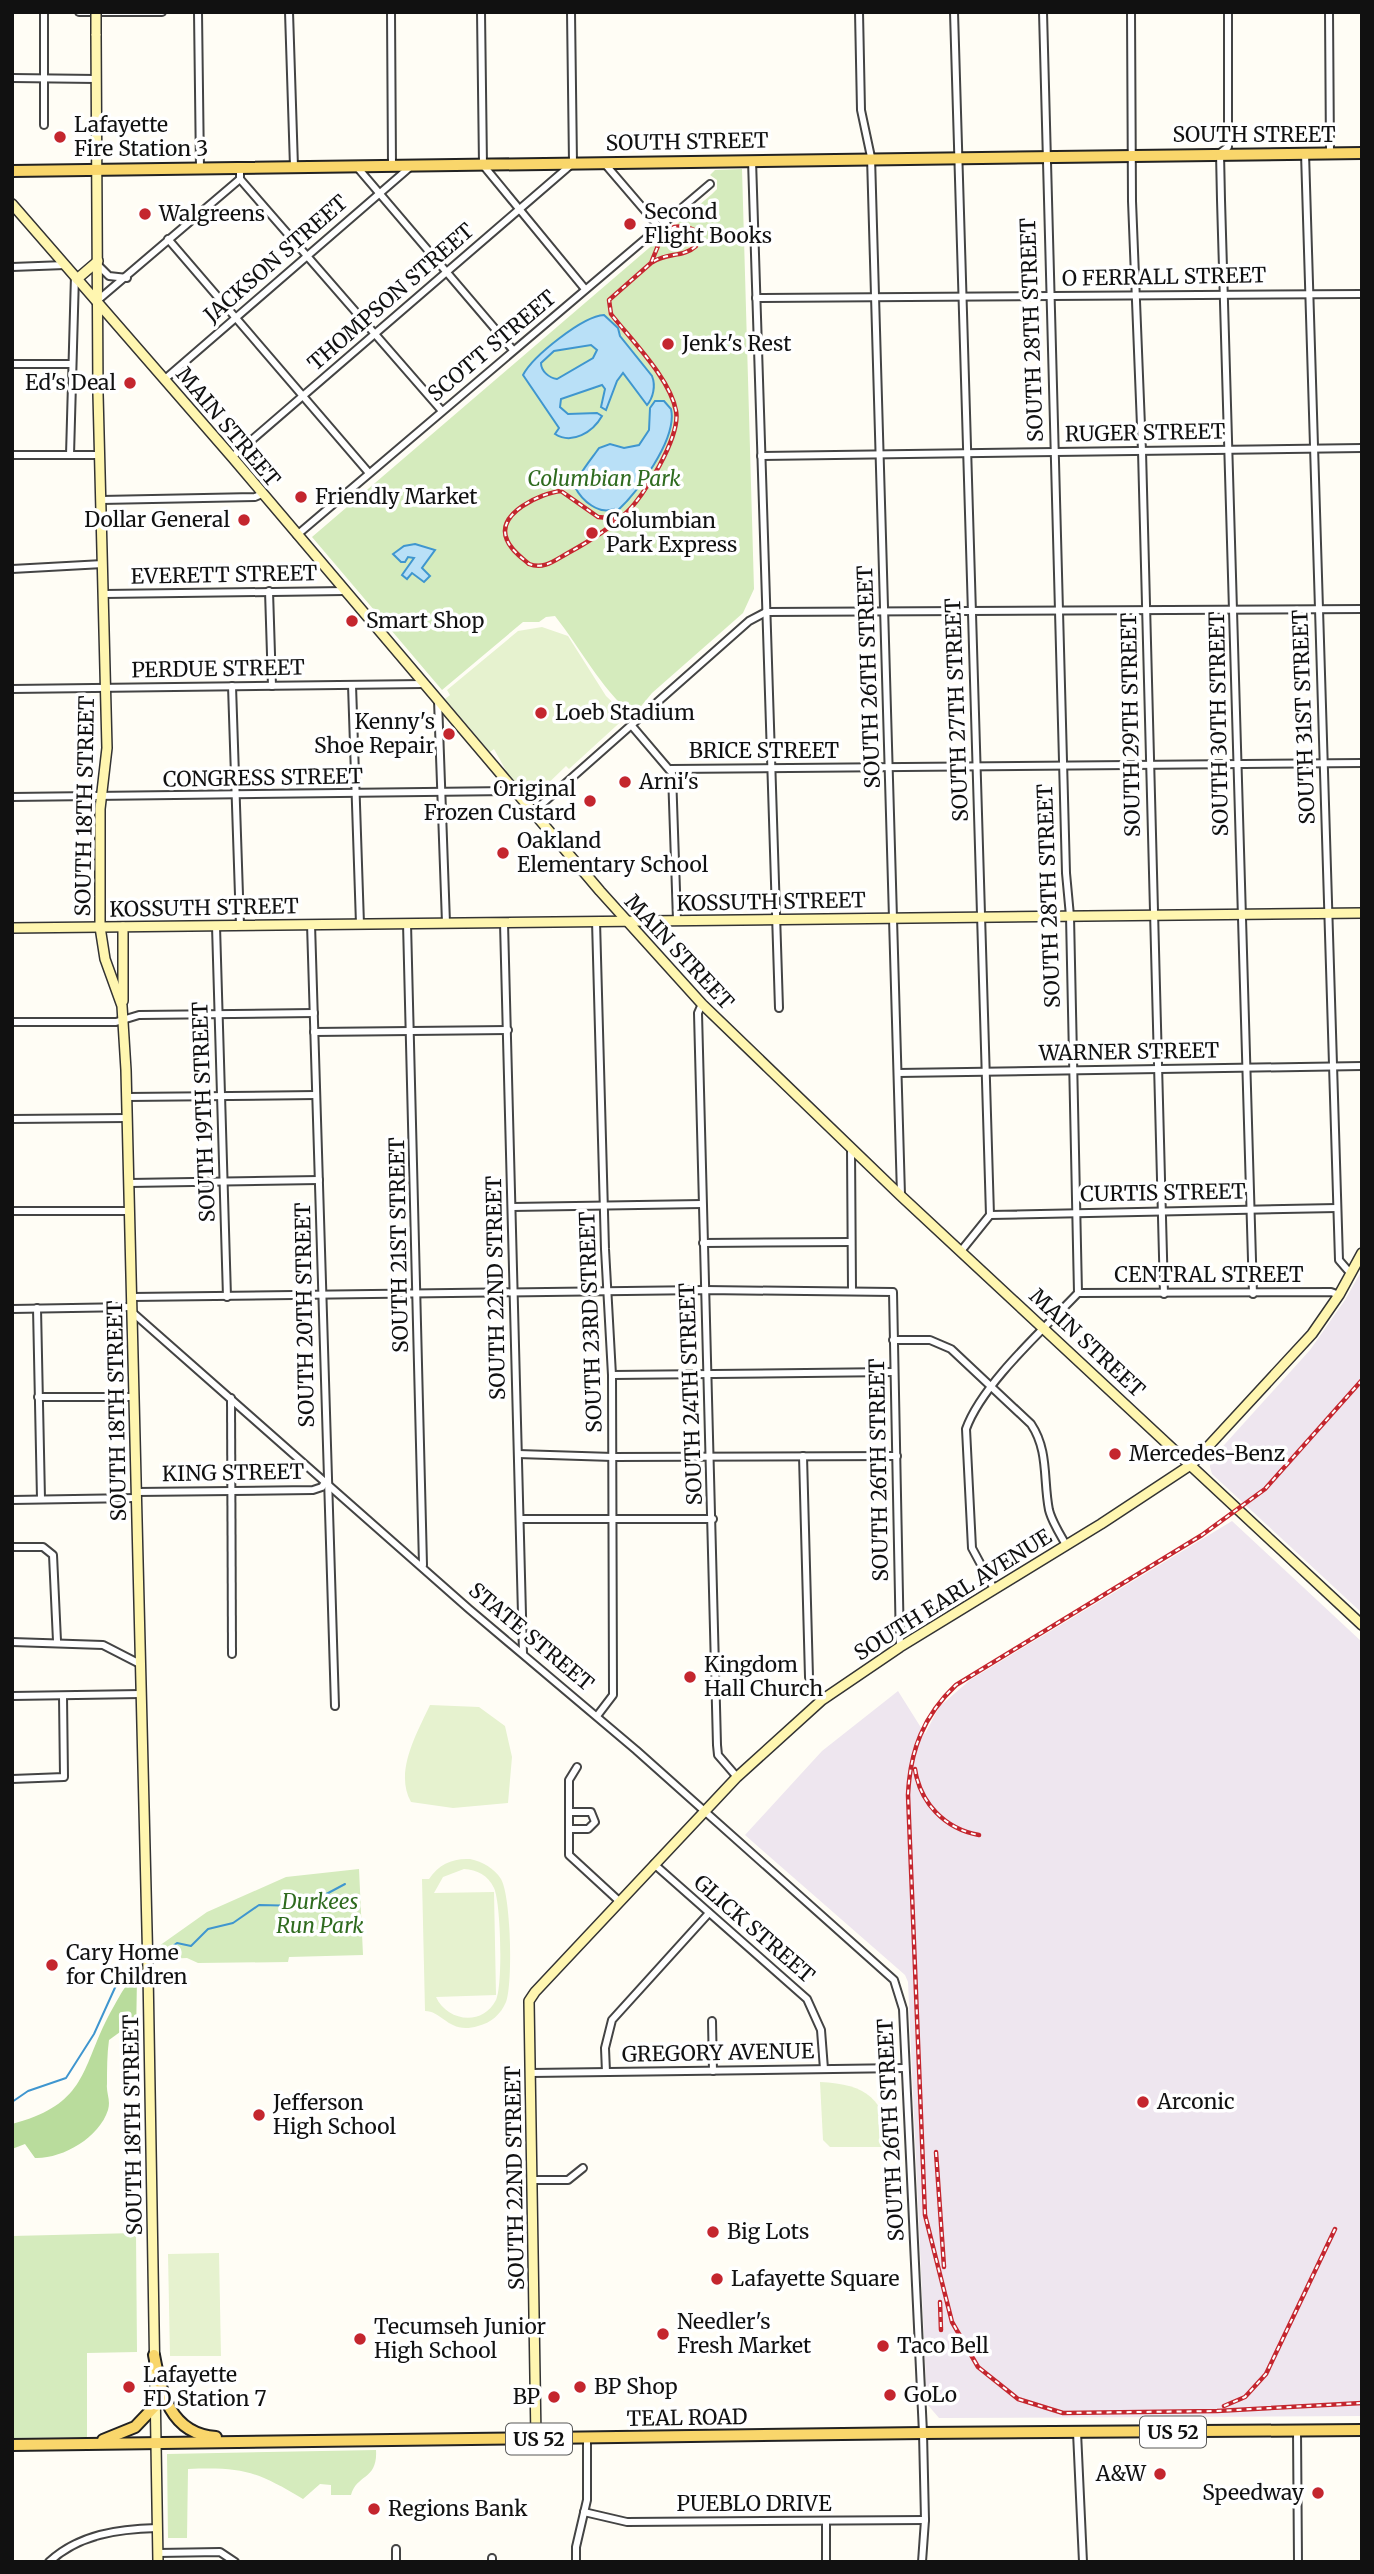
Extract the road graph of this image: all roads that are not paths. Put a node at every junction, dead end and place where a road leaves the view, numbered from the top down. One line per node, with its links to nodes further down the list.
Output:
1 (44, 12): 17 (street)
2 (79, 12): 4 (street)
3 (96, 12): 18 (main road, SOUTH 18TH STREET, bridge)
4 (162, 12)
5 (198, 12): 36 (street)
6 (289, 12): 34 (street)
7 (391, 12): 32 (street)
8 (481, 12): 31 (street)
9 (571, 12): 29 (street)
10 (859, 12): 27 (street, SOUTH 26TH STREET)
11 (954, 12): 26 (street, SOUTH 27TH STREET)
12 (1043, 12): 24 (street, SOUTH 28TH STREET)
13 (1131, 12): 25 (street, SOUTH 29TH STREET)
14 (1227, 12): 20 (street, SOUTH 30TH STREET)
15 (1329, 12): 22 (street)
16 (12, 78): 17 (street)
17 (43, 78): 18 (street); 19 (street)
18 (97, 79): 38 (main road, SOUTH 18TH STREET)
19 (44, 125)
20 (1220, 153): 21 (main road, SOUTH STREET); 25 (main road, SOUTH STREET); 54 (street, SOUTH 30TH STREET)
21 (1305, 153): 22 (main road, SOUTH STREET); 57 (street, SOUTH 31ST STREET)
22 (1330, 153): 23 (main road, SOUTH STREET)
23 (1362, 153)
24 (1044, 155): 25 (main road, SOUTH STREET); 26 (main road, SOUTH STREET); 59 (street, SOUTH 28TH STREET)
25 (1132, 155): 56 (street, SOUTH 29TH STREET)
26 (958, 156): 27 (main road, SOUTH STREET); 58 (street, SOUTH 27TH STREET)
27 (871, 158): 28 (main road, SOUTH STREET); 60 (street, SOUTH 26TH STREET)
28 (752, 160): 30 (main road, SOUTH STREET); 61 (street)
29 (573, 163): 30 (main road, SOUTH STREET); 31 (main road, SOUTH STREET); 43 (street, THOMPSON STREET)
30 (605, 164): 44 (street)
31 (483, 165): 33 (main road, SOUTH STREET); 43 (street)
32 (392, 166): 33 (main road, SOUTH STREET); 35 (main road, SOUTH STREET)
33 (411, 166): 41 (street, JACKSON STREET)
34 (294, 167): 35 (main road, SOUTH STREET); 39 (main road, SOUTH STREET)
35 (357, 167): 41 (street)
36 (200, 169): 38 (main road, SOUTH STREET); 39 (main road, SOUTH STREET)
37 (12, 171): 38 (main road, SOUTH STREET)
38 (99, 171): 47 (main road, SOUTH 18TH STREET)
39 (240, 174): 45 (street); 46 (street)
40 (710, 184): 44 (street, SCOTT STREET)
41 (378, 193): 46 (street, JACKSON STREET); 50 (street)
42 (12, 204): 48 (main road, MAIN STREET)
43 (519, 211): 50 (street, THOMPSON STREET); 53 (street)
44 (659, 227): 53 (street, SCOTT STREET)
45 (168, 239): 52 (street); 63 (street)
46 (307, 255): 63 (street, JACKSON STREET); 65 (street)
47 (99, 262): 51 (main road); 52 (street); 62 (main road, SOUTH 18TH STREET)
48 (65, 265): 49 (street); 51 (main road, MAIN STREET)
49 (12, 267)
50 (447, 272): 65 (street, THOMPSON STREET); 67 (street)
51 (76, 277): 62 (main road, MAIN STREET); 69 (street)
52 (127, 278): 62 (street)
53 (585, 289): 67 (street, SCOTT STREET)
54 (1224, 294): 56 (street, O FERRALL STREET); 57 (street, O FERRALL STREET); 75 (street, SOUTH 30TH STREET)
55 (1362, 294): 57 (street, O FERRALL STREET)
56 (1136, 295): 59 (street, O FERRALL STREET); 76 (street, SOUTH 29TH STREET)
57 (1309, 295): 74 (street, SOUTH 31ST STREET)
58 (962, 296): 59 (street, O FERRALL STREET); 60 (street, O FERRALL STREET); 78 (street, SOUTH 27TH STREET)
59 (1049, 296): 77 (street, SOUTH 28TH STREET)
60 (875, 297): 61 (street, O FERRALL STREET); 79 (street, SOUTH 26TH STREET)
61 (756, 298): 83 (street)
62 (98, 300): 64 (main road, MAIN STREET); 66 (main road, SOUTH 18TH STREET)
63 (235, 318): 70 (street, JACKSON STREET); 71 (street)
64 (119, 328): 66 (main road); 70 (main road, MAIN STREET)
65 (375, 334): 71 (street, THOMPSON STREET); 72 (street)
66 (98, 338): 81 (main road, SOUTH 18TH STREET)
67 (513, 350): 72 (street, SCOTT STREET)
68 (12, 364): 69 (street)
69 (71, 364): 80 (street)
70 (165, 379): 84 (main road, MAIN STREET)
71 (302, 397): 84 (street, THOMPSON STREET); 85 (street)
72 (442, 411): 85 (street, SCOTT STREET)
73 (1362, 447): 74 (street, RUGER STREET)
74 (1314, 448): 75 (street, RUGER STREET); 96 (street, SOUTH 31ST STREET)
75 (1229, 449): 76 (street, RUGER STREET); 95 (street, SOUTH 30TH STREET)
76 (1142, 451): 77 (street, RUGER STREET); 100 (street, SOUTH 29TH STREET)
77 (1053, 452): 78 (street, RUGER STREET); 99 (street, SOUTH 28TH STREET)
78 (967, 453): 79 (street, RUGER STREET); 98 (street, SOUTH 27TH STREET)
79 (880, 454): 83 (street, RUGER STREET); 101 (street, SOUTH 26TH STREET)
80 (70, 455): 81 (street); 82 (street)
81 (100, 455): 87 (main road, SOUTH 18TH STREET)
82 (12, 456)
83 (761, 456): 94 (street)
84 (232, 457): 86 (main road, MAIN STREET)
85 (369, 473): 88 (street, SCOTT STREET)
86 (262, 494): 87 (street); 88 (main road, MAIN STREET)
87 (101, 500): 89 (main road, SOUTH 18TH STREET)
88 (297, 535): 92 (main road, MAIN STREET)
89 (103, 564): 90 (street); 93 (main road, SOUTH 18TH STREET)
90 (12, 569)
91 (269, 591): 92 (street, EVERETT STREET); 93 (street, EVERETT STREET); 105 (street)
92 (345, 591): 102 (main road, MAIN STREET)
93 (104, 594): 106 (main road, SOUTH 18TH STREET)
94 (766, 608): 101 (street); 109 (street); 116 (street)
95 (1234, 609): 96 (street); 100 (street); 111 (street, SOUTH 30TH STREET)
96 (1319, 609): 97 (street); 112 (street, SOUTH 31ST STREET)
97 (1362, 609)
98 (972, 610): 99 (street); 101 (street); 114 (street, SOUTH 27TH STREET)
99 (1059, 610): 100 (street); 115 (street, SOUTH 28TH STREET)
100 (1146, 610): 113 (street, SOUTH 29TH STREET)
101 (886, 611): 117 (street, SOUTH 26TH STREET)
102 (424, 684): 103 (street, PERDUE STREET); 108 (main road, MAIN STREET)
103 (352, 685): 105 (street, PERDUE STREET); 121 (street)
104 (232, 686): 105 (street, PERDUE STREET); 106 (street, PERDUE STREET); 122 (street)
105 (272, 686)
106 (106, 688): 107 (street, PERDUE STREET); 124 (main road, SOUTH 18TH STREET)
107 (12, 690)
108 (438, 701): 119 (main road, MAIN STREET); 120 (street)
109 (632, 726): 118 (street); 125 (street)
110 (1362, 763): 112 (street, BRICE STREET)
111 (1238, 764): 112 (street, BRICE STREET); 113 (street, BRICE STREET); 128 (street, SOUTH 30TH STREET)
112 (1323, 764): 126 (street, SOUTH 31ST STREET)
113 (1150, 765): 115 (street, BRICE STREET); 129 (street, SOUTH 29TH STREET)
114 (977, 766): 115 (street, BRICE STREET); 117 (street, BRICE STREET); 132 (street, SOUTH 27TH STREET)
115 (1062, 766): 130 (street, SOUTH 28TH STREET)
116 (772, 767): 117 (street, BRICE STREET); 118 (street, BRICE STREET); 133 (street)
117 (889, 767): 131 (street, SOUTH 26TH STREET)
118 (671, 769): 134 (street)
119 (514, 791): 120 (street, CONGRESS STREET); 125 (main road, MAIN STREET)
120 (441, 794): 121 (street, CONGRESS STREET); 139 (street)
121 (355, 795): 122 (street, CONGRESS STREET); 141 (street)
122 (237, 796): 124 (street, CONGRESS STREET); 142 (street)
123 (12, 797): 124 (street, CONGRESS STREET)
124 (102, 797): 144 (main road, SOUTH 18TH STREET)
125 (533, 812): 136 (main road, MAIN STREET)
126 (1328, 913): 127 (main road, KOSSUTH STREET); 128 (main road, KOSSUTH STREET); 157 (street, SOUTH 31ST STREET)
127 (1362, 913)
128 (1241, 914): 129 (main road, KOSSUTH STREET); 160 (street, SOUTH 30TH STREET)
129 (1153, 915): 130 (main road, KOSSUTH STREET); 159 (street, SOUTH 29TH STREET)
130 (1070, 916): 132 (main road, KOSSUTH STREET); 161 (street, SOUTH 28TH STREET)
131 (894, 918): 132 (main road, KOSSUTH STREET); 133 (main road, KOSSUTH STREET); 163 (street, SOUTH 26TH STREET)
132 (981, 918): 162 (street, SOUTH 27TH STREET)
133 (776, 919): 134 (main road, KOSSUTH STREET); 149 (street)
134 (677, 920): 136 (main road, KOSSUTH STREET)
135 (596, 921): 136 (main road, KOSSUTH STREET); 137 (main road, KOSSUTH STREET); 175 (street, SOUTH 23RD STREET)
136 (628, 921): 147 (main road, MAIN STREET)
137 (504, 922): 139 (main road, KOSSUTH STREET); 154 (street, SOUTH 22ND STREET)
138 (407, 923): 139 (main road, KOSSUTH STREET); 141 (main road, KOSSUTH STREET); 156 (street, SOUTH 21ST STREET)
139 (446, 923)
140 (311, 924): 141 (main road, KOSSUTH STREET); 142 (main road, KOSSUTH STREET); 151 (street, SOUTH 20TH STREET)
141 (360, 924)
142 (240, 925): 143 (main road, KOSSUTH STREET)
143 (216, 926): 145 (main road, KOSSUTH STREET); 150 (street, SOUTH 19TH STREET)
144 (100, 927): 145 (main road, KOSSUTH STREET); 146 (main road, KOSSUTH STREET); 148 (main road, SOUTH 18TH STREET)
145 (123, 927): 148 (main road)
146 (12, 928)
147 (702, 1004): 169 (main road, MAIN STREET); 174 (street, SOUTH 24TH STREET)
148 (122, 1006): 152 (main road, SOUTH 18TH STREET)
149 (779, 1008)
150 (219, 1013): 151 (street); 152 (street); 166 (street, SOUTH 19TH STREET)
151 (314, 1013): 155 (street, SOUTH 20TH STREET)
152 (124, 1019): 153 (street); 165 (main road, SOUTH 18TH STREET)
153 (12, 1023)
154 (508, 1030): 156 (street); 176 (street, SOUTH 22ND STREET)
155 (314, 1032): 156 (street); 164 (street, SOUTH 20TH STREET)
156 (412, 1032): 194 (street, SOUTH 21ST STREET)
157 (1332, 1066): 158 (street, WARNER STREET); 160 (street, WARNER STREET); 177 (street, SOUTH 31ST STREET)
158 (1362, 1066)
159 (1158, 1068): 160 (street, WARNER STREET); 161 (street, WARNER STREET); 181 (street, SOUTH 29TH STREET)
160 (1246, 1068): 178 (street, SOUTH 30TH STREET)
161 (1071, 1071): 162 (street, WARNER STREET); 182 (street, SOUTH 28TH STREET)
162 (987, 1072): 163 (street, WARNER STREET); 183 (street, SOUTH 27TH STREET)
163 (898, 1073): 173 (street, SOUTH 26TH STREET)
164 (316, 1095): 166 (street); 170 (street, SOUTH 20TH STREET)
165 (127, 1097): 166 (street); 167 (main road, SOUTH 18TH STREET)
166 (221, 1097): 171 (street, SOUTH 19TH STREET)
167 (127, 1118): 168 (street); 172 (main road, SOUTH 18TH STREET)
168 (12, 1119)
169 (851, 1149): 173 (main road, MAIN STREET); 184 (street)
170 (319, 1180): 171 (street); 197 (street, SOUTH 20TH STREET)
171 (223, 1182): 172 (street); 199 (street, SOUTH 19TH STREET)
172 (129, 1183): 180 (main road, SOUTH 18TH STREET)
173 (901, 1196): 186 (main road, MAIN STREET)
174 (702, 1204): 175 (street); 185 (street, SOUTH 24TH STREET)
175 (605, 1206): 176 (street); 191 (street, SOUTH 23RD STREET)
176 (512, 1207): 192 (street, SOUTH 22ND STREET)
177 (1337, 1208): 178 (street, CURTIS STREET); 188 (street, SOUTH 31ST STREET)
178 (1251, 1209): 181 (street, CURTIS STREET); 196 (street, SOUTH 30TH STREET)
179 (12, 1211): 180 (street)
180 (129, 1211): 200 (main road, SOUTH 18TH STREET)
181 (1162, 1211): 182 (street, CURTIS STREET); 195 (street, SOUTH 29TH STREET)
182 (1076, 1212): 183 (street, CURTIS STREET); 193 (street, SOUTH 28TH STREET)
183 (990, 1215): 186 (street)
184 (851, 1242): 185 (street); 190 (street)
185 (703, 1243): 189 (street, SOUTH 24TH STREET)
186 (961, 1251): 203 (main road, MAIN STREET)
187 (1362, 1253): 188 (main road, SOUTH EARL AVENUE)
188 (1351, 1274): 198 (main road, SOUTH EARL AVENUE)
189 (704, 1290): 190 (street); 191 (street); 206 (street, SOUTH 24TH STREET)
190 (852, 1290): 204 (street, SOUTH 26TH STREET)
191 (608, 1291): 192 (street); 207 (street, SOUTH 23RD STREET)
192 (515, 1293): 194 (street); 212 (street, SOUTH 22ND STREET)
193 (1078, 1293): 195 (street, CENTRAL STREET); 203 (street)
194 (418, 1294): 197 (street); 228 (street, SOUTH 21ST STREET)
195 (1164, 1294): 196 (street, CENTRAL STREET)
196 (1253, 1294): 198 (street, CENTRAL STREET)
197 (323, 1295): 199 (street); 218 (street, SOUTH 20TH STREET)
198 (1339, 1295): 217 (main road, SOUTH EARL AVENUE)
199 (227, 1297): 200 (street)
200 (132, 1305): 201 (street); 210 (main road, SOUTH 18TH STREET); 211 (street, STATE STREET)
201 (37, 1308): 202 (street); 209 (street)
202 (12, 1309)
203 (1044, 1329): 208 (street); 217 (main road, MAIN STREET)
204 (893, 1340): 205 (street, SOUTH 26TH STREET); 208 (street)
205 (894, 1372): 206 (street); 214 (street, SOUTH 26TH STREET)
206 (707, 1374): 207 (street); 216 (street, SOUTH 24TH STREET)
207 (612, 1375): 215 (street, SOUTH 23RD STREET)
208 (992, 1386): 226 (street); 229 (street)
209 (38, 1397): 210 (street); 221 (street)
210 (134, 1397): 220 (main road, SOUTH 18TH STREET)
211 (231, 1398): 218 (street, STATE STREET); 219 (street)
212 (518, 1454): 215 (street); 223 (street, SOUTH 22ND STREET)
213 (803, 1456): 214 (street); 216 (street); 240 (street)
214 (897, 1456): 233 (street, SOUTH 26TH STREET)
215 (613, 1457): 216 (street); 225 (street, SOUTH 23RD STREET)
216 (712, 1457): 224 (street, SOUTH 24TH STREET)
217 (1192, 1464): 226 (main road, SOUTH EARL AVENUE); 230 (main road, MAIN STREET)
218 (326, 1481): 219 (street, KING STREET); 228 (street, STATE STREET); 241 (street, SOUTH 20TH STREET)
219 (232, 1492): 220 (street, KING STREET); 235 (street)
220 (136, 1495): 221 (street, KING STREET); 236 (main road, SOUTH 18TH STREET)
221 (41, 1499): 222 (street, KING STREET)
222 (12, 1500)
223 (520, 1519): 225 (street); 234 (street, SOUTH 22ND STREET)
224 (713, 1519): 225 (street); 244 (street, SOUTH 24TH STREET)
225 (613, 1520): 242 (street, SOUTH 23RD STREET)
226 (1066, 1545): 229 (main road, SOUTH EARL AVENUE)
227 (12, 1547): 231 (street)
228 (423, 1566): 234 (street, STATE STREET)
229 (994, 1589): 233 (main road, SOUTH EARL AVENUE)
230 (1362, 1625)
231 (57, 1641): 232 (street); 236 (street)
232 (12, 1642)
233 (900, 1647): 240 (main road, SOUTH EARL AVENUE)
234 (523, 1653): 242 (street, STATE STREET)
235 (232, 1654)
236 (140, 1664): 237 (main road, SOUTH 18TH STREET)
237 (141, 1695): 239 (street); 262 (main road, SOUTH 18TH STREET)
238 (12, 1696): 239 (street)
239 (63, 1696): 245 (street)
240 (822, 1700): 244 (main road, SOUTH EARL AVENUE)
241 (335, 1706)
242 (597, 1716): 246 (street, STATE STREET)
243 (577, 1767): 247 (street)
244 (737, 1777): 246 (main road, SOUTH EARL AVENUE)
245 (12, 1779)
246 (705, 1811): 249 (main road, SOUTH EARL AVENUE); 252 (street, STATE STREET)
247 (569, 1812): 248 (street); 248 (street)
248 (569, 1829): 250 (street)
249 (654, 1864): 250 (main road, SOUTH EARL AVENUE); 251 (street, GLICK STREET)
250 (619, 1901): 253 (main road, SOUTH EARL AVENUE)
251 (709, 1913): 256 (street, GLICK STREET); 257 (street)
252 (899, 1995): 255 (street, SOUTH 26TH STREET)
253 (529, 2001): 259 (main road, SOUTH 22ND STREET)
254 (712, 2021): 258 (street)
255 (905, 2068): 256 (street, GREGORY AVENUE); 267 (street, SOUTH 26TH STREET)
256 (824, 2069): 258 (street, GREGORY AVENUE)
257 (606, 2071): 258 (street, GREGORY AVENUE); 259 (street, GREGORY AVENUE)
258 (713, 2071)
259 (531, 2073): 261 (main road, SOUTH 22ND STREET)
260 (583, 2168): 261 (street)
261 (533, 2180): 268 (main road, SOUTH 22ND STREET)
262 (154, 2355): 263 (main road, SOUTH 18TH STREET); 270 (main road)
263 (155, 2406): 271 (main road); 272 (main road, SOUTH 18TH STREET)
264 (1362, 2430): 265 (main road, TEAL ROAD / US 52)
265 (1297, 2431): 266 (main road, TEAL ROAD / US 52); 287 (street)
266 (1077, 2432): 267 (main road, TEAL ROAD / US 52); 286 (street)
267 (923, 2433): 269 (main road, TEAL ROAD / US 52); 275 (street, SOUTH 26TH STREET)
268 (536, 2439): 269 (main road, TEAL ROAD / US 52); 270 (main road, TEAL ROAD / US 52)
269 (587, 2439): 274 (street)
270 (257, 2442): 272 (main road, TEAL ROAD / US 52)
271 (64, 2444): 272 (main road, TEAL ROAD / US 52); 273 (main road, TEAL ROAD / US 52)
272 (156, 2444): 277 (main road, SOUTH 18TH STREET)
273 (12, 2445)
274 (584, 2512): 276 (street, PUEBLO DRIVE); 283 (street)
275 (925, 2520): 276 (street, PUEBLO DRIVE); 285 (street, SOUTH 26TH STREET)
276 (826, 2522): 284 (street)
277 (157, 2528): 279 (main road, SOUTH 18TH STREET); 280 (street)
278 (396, 2549): 282 (street)
279 (158, 2558): 281 (street)
280 (48, 2562)
281 (234, 2562)
282 (396, 2562)
283 (576, 2562)
284 (826, 2562)
285 (922, 2562)
286 (1083, 2562)
287 (1298, 2562)

